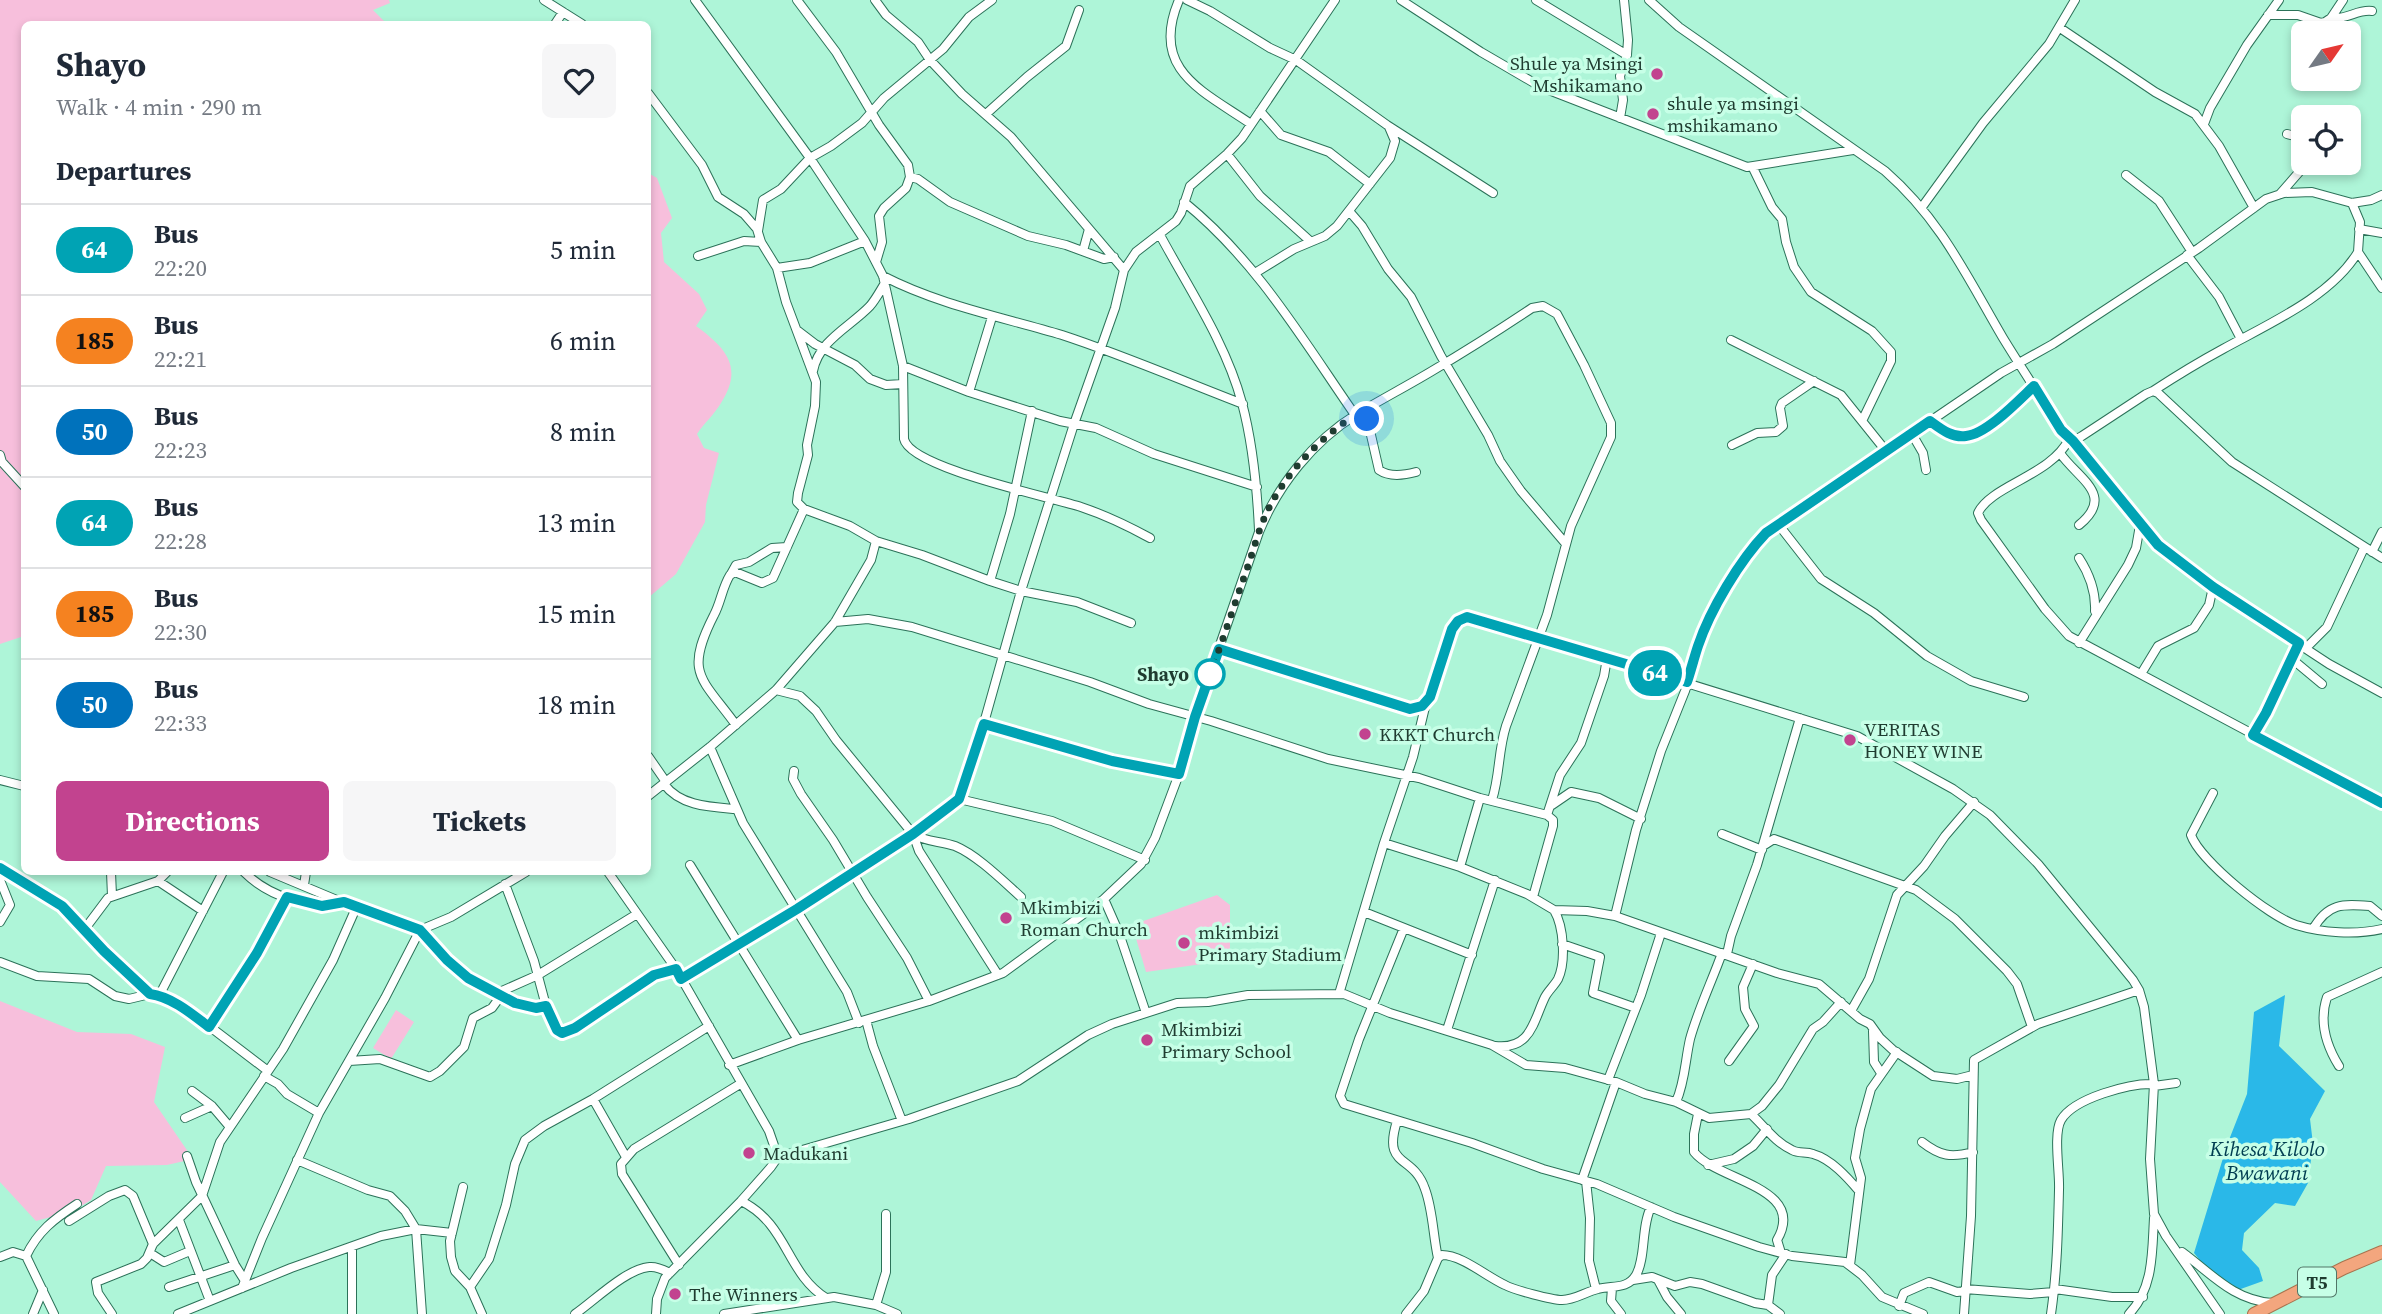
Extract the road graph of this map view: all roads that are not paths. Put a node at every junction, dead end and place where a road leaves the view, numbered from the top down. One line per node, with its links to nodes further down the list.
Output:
1 (544, 0): 18 (street)
2 (695, 0): 39 (street)
3 (797, 0): 29 (street)
4 (875, 0): 25 (street)
5 (992, 0): 25 (street)
6 (1179, 0): 32 (street)
7 (1187, 0): 26 (street)
8 (1335, 0): 26 (street)
9 (1401, 0): 31 (street)
10 (1536, 0): 24 (street)
11 (1649, 0): 37 (street)
12 (2075, 0): 23 (street)
13 (2279, 0): 19 (street)
14 (2343, 0): 20 (street)
15 (1626, 2): 24 (street)
16 (1079, 10): 30 (street)
17 (2372, 11): 20 (street)
18 (563, 12): 21 (street); 22 (street)
19 (2268, 15): 20 (street); 33 (street)
20 (2331, 18)
21 (557, 21)
22 (577, 21)
23 (2060, 28): 33 (street); 50 (street)
24 (1627, 55): 31 (street)
25 (930, 60): 29 (street); 30 (street)
26 (1296, 60): 28 (street); 34 (street)
27 (651, 97): 55 (street)
28 (1260, 111): 32 (street); 44 (street)
29 (872, 113): 39 (street); 43 (street)
30 (986, 114): 53 (street)
31 (1620, 118): 40 (street)
32 (1251, 124): 38 (street)
33 (2204, 124): 51 (street)
34 (1387, 125): 44 (street); 45 (street)
35 (2287, 134): 36 (street)
36 (2291, 135)
37 (1853, 149): 40 (street); 50 (street)
38 (1227, 155): 48 (street); 59 (street)
39 (810, 158): 55 (street); 58 (street)
40 (1754, 168): 91 (street)
41 (2126, 175): 63 (street)
42 (2297, 175): 46 (street)
43 (910, 177): 61 (street); 66 (street)
44 (1370, 184): 52 (street)
45 (1493, 193)
46 (2280, 194): 49 (street); 51 (street)
47 (2382, 195): 49 (street)
48 (1184, 202): 57 (street); 69 (street)
49 (2352, 203): 54 (street)
50 (1922, 207): 78 (street)
51 (2253, 208): 63 (street)
52 (1349, 211): 59 (street); 79 (street)
53 (1089, 229): 61 (street); 65 (street)
54 (2359, 229): 56 (street); 62 (street)
55 (758, 231): 60 (street)
56 (2382, 233)
57 (1160, 235): 68 (street); 87 (street)
58 (865, 241): 66 (street); 67 (street)
59 (1310, 241): 69 (street)
60 (761, 242): 64 (street); 67 (street)
61 (1083, 251): 65 (street)
62 (2358, 251): 71 (street); 75 (street)
63 (2190, 254): 75 (street); 78 (street)
64 (698, 256)
65 (1114, 257): 68 (street)
66 (876, 262): 70 (street)
67 (777, 268): 73 (street)
68 (1124, 270): 77 (street)
69 (1255, 273): 90 (street)
70 (884, 280): 72 (street); 76 (street); 80 (street)
71 (2382, 288)
72 (992, 317): 77 (street); 86 (street)
73 (798, 331): 76 (street); 81 (street)
74 (1731, 340): 82 (street)
75 (2241, 340): 85 (street)
76 (824, 348): 81 (street); 83 (street)
77 (1100, 348): 87 (street); 93 (street)
78 (2019, 362): 84 (street); 92 (street)
79 (1445, 363): 88 (street); 114 (street); 114 (street)
80 (903, 366): 83 (street); 86 (street)
81 (813, 371): 106 (street)
82 (1814, 381): 91 (street); 96 (street)
83 (903, 384): 104 (street)
84 (2034, 386): 92 (street); 95 (street)
85 (2153, 391): 95 (street); 116 (street)
86 (970, 392): 89 (street)
87 (1242, 404): 103 (street)
88 (1365, 409): 90 (street); 101 (street)
89 (1032, 411): 93 (street); 104 (street)
90 (1355, 415): 110 (street)
91 (1863, 419): 97 (street)
92 (1930, 421): 94 (street)
93 (1074, 424): 103 (street); 105 (street)
94 (1912, 434): 97 (street); 100 (street)
95 (2071, 440): 98 (street); 109 (street)
96 (1732, 444)
97 (1886, 451): 107 (street)
98 (2060, 453): 108 (street); 127 (street)
99 (0, 455): 102 (street)
100 (1926, 470)
101 (1416, 472)
102 (21, 483)
103 (1257, 487): 110 (street)
104 (1016, 491): 105 (street); 120 (street)
105 (1051, 498): 112 (street); 122 (street)
106 (804, 509): 113 (street); 115 (street)
107 (1778, 524): 134 (street); 138 (street)
108 (2078, 525)
109 (2140, 525): 121 (street); 123 (street)
110 (1259, 532): 129 (street)
111 (2380, 536): 116 (street)
112 (1150, 538)
113 (876, 541): 120 (street); 124 (street)
114 (1566, 544): 126 (street)
115 (787, 547): 119 (street); 119 (street)
116 (2368, 550): 118 (street); 128 (street)
117 (2079, 558): 123 (street)
118 (2382, 558)
119 (731, 574): 142 (street)
120 (990, 581): 122 (street)
121 (2213, 587): 128 (street); 133 (street)
122 (1021, 591): 125 (street); 130 (street)
123 (2095, 618): 127 (street)
124 (835, 622): 130 (street); 136 (street)
125 (1131, 623)
126 (1539, 638): 131 (street); 139 (street); 157 (street)
127 (2079, 643): 133 (street)
128 (2303, 646): 132 (street); 137 (street)
129 (1219, 649): 139 (street); 140 (street)
130 (1004, 655): 140 (street); 143 (street)
131 (1607, 658): 134 (street); 160 (street)
132 (2292, 659): 135 (street); 144 (street)
133 (2141, 674): 144 (street)
134 (1687, 682): 141 (street); 163 (street)
135 (2322, 684)
136 (776, 690): 142 (street); 165 (street)
137 (2382, 693)
138 (2024, 697)
139 (1426, 703): 149 (street)
140 (1195, 717): 148 (street); 149 (street)
141 (1800, 718): 158 (street); 164 (street)
142 (736, 724): 145 (street)
143 (984, 724): 148 (street); 156 (street)
144 (2253, 735): 159 (street)
145 (710, 747): 151 (street); 161 (street)
146 (651, 761): 151 (street)
147 (794, 771): 174 (street)
148 (1179, 774): 170 (street)
149 (1406, 776): 155 (street); 168 (street)
150 (1, 782): 152 (street)
151 (665, 783): 154 (street); 161 (street)
152 (21, 785)
153 (2213, 793): 205 (street)
154 (651, 794)
155 (1480, 798): 157 (street); 172 (street)
156 (959, 799): 165 (street); 170 (street)
157 (1492, 800): 162 (street)
158 (1974, 802): 188 (street); 221 (street)
159 (2382, 803)
160 (1552, 805): 162 (street); 163 (street)
161 (735, 809): 196 (street)
162 (1547, 815): 192 (street)
163 (1641, 819): 201 (street)
164 (1767, 828): 167 (street); 169 (street)
165 (913, 834): 174 (street); 191 (street); 219 (street)
166 (1723, 834): 169 (street)
167 (1774, 839): 169 (street); 188 (street)
168 (1384, 843): 172 (street); 199 (street)
169 (1762, 848): 212 (street)
170 (1145, 860): 193 (street)
171 (690, 865): 210 (street)
172 (1460, 867): 184 (street)
173 (0, 868): 207 (street)
174 (853, 872): 196 (street); 225 (street)
175 (111, 875): 189 (street)
176 (164, 875): 185 (street)
177 (222, 875): 198 (street)
178 (248, 875): 190 (street)
179 (278, 875): 187 (street)
180 (306, 875): 187 (street)
181 (518, 875): 186 (street)
182 (610, 875): 200 (street)
183 (0, 880): 203 (street)
184 (1495, 880): 192 (street); 213 (street)
185 (158, 881): 189 (street); 198 (street)
186 (505, 884): 208 (street); 218 (street)
187 (304, 885): 194 (street)
188 (1903, 887): 230 (street); 235 (street)
189 (112, 896): 207 (street)
190 (287, 897): 194 (street); 234 (street)
191 (1021, 897)
192 (1533, 897): 197 (street)
193 (1104, 899): 219 (street); 231 (street)
194 (344, 902): 195 (street)
195 (356, 908): 208 (street); 246 (street)
196 (797, 909): 210 (street); 232 (street)
197 (1554, 910): 201 (street); 211 (street)
198 (204, 911): 223 (street)
199 (1364, 912): 204 (street); 222 (street)
200 (637, 914): 216 (street); 218 (street)
201 (1615, 916): 209 (street)
202 (2382, 916): 205 (street)
203 (0, 922)
204 (1404, 928): 213 (street); 228 (street)
205 (2313, 929): 206 (street)
206 (2382, 929)
207 (85, 930): 223 (street)
208 (420, 930): 224 (street); 241 (street)
209 (1661, 933): 212 (street); 229 (street)
210 (738, 943): 220 (street); 238 (street)
211 (1562, 944): 229 (street); 239 (street)
212 (1725, 953): 215 (street); 254 (street)
213 (1472, 955): 237 (street)
214 (0, 962): 223 (street)
215 (1753, 964): 226 (street); 242 (street)
216 (676, 969): 220 (street); 227 (street)
217 (2382, 972): 244 (street)
218 (538, 975): 224 (street); 227 (street)
219 (998, 975): 225 (street)
220 (681, 979): 233 (street)
221 (2139, 990): 235 (street); 251 (street)
222 (1339, 994): 228 (street); 231 (street)
223 (155, 995): 234 (street)
224 (501, 997): 227 (street); 241 (street)
225 (929, 1001): 232 (street)
226 (1840, 1002): 230 (street); 258 (street)
227 (546, 1006)
228 (1373, 1007): 237 (street); 261 (street)
229 (1636, 1008): 248 (street)
230 (1851, 1011): 236 (street)
231 (1146, 1013): 260 (street)
232 (863, 1022): 238 (street); 260 (street)
233 (709, 1026): 243 (street); 253 (street)
234 (209, 1027): 246 (street)
235 (2032, 1027): 247 (street)
236 (1872, 1028): 240 (street); 245 (street)
237 (1447, 1030): 239 (street)
238 (798, 1040): 243 (street)
239 (1492, 1045): 248 (street)
240 (1897, 1052): 245 (street); 247 (street)
241 (349, 1061): 256 (street)
242 (1729, 1061)
243 (729, 1065): 250 (street)
244 (2339, 1066)
245 (1881, 1073): 273 (street)
246 (266, 1074): 256 (street); 262 (street)
247 (1973, 1075): 265 (street)
248 (1612, 1081): 254 (street); 271 (street)
249 (2176, 1083): 251 (street)
250 (740, 1084): 267 (street); 268 (street)
251 (2154, 1085): 279 (street); 308 (street)
252 (192, 1091): 255 (street)
253 (593, 1099): 267 (street); 303 (street)
254 (1676, 1102): 257 (street)
255 (212, 1106): 259 (street); 262 (street)
256 (319, 1113): 269 (street)
257 (1698, 1114): 258 (street); 270 (street)
258 (1751, 1114): 263 (street)
259 (185, 1118)
260 (902, 1121): 268 (street)
261 (1397, 1121): 271 (street); 293 (street)
262 (229, 1126): 274 (street)
263 (1767, 1129): 270 (street); 273 (street)
264 (1922, 1142): 265 (street)
265 (1973, 1152): 307 (street)
266 (187, 1156): 274 (street)
267 (626, 1157): 295 (street)
268 (778, 1157): 275 (street)
269 (298, 1160): 282 (street); 301 (street)
270 (1708, 1165): 290 (street)
271 (1584, 1180): 277 (street); 305 (street)
272 (463, 1187): 283 (street)
273 (1859, 1191): 296 (street)
274 (202, 1196): 280 (street); 294 (street)
275 (741, 1201): 295 (street); 310 (street)
276 (77, 1204): 291 (street)
277 (1651, 1207): 290 (street); 299 (street)
278 (886, 1214): 313 (street)
279 (2154, 1214): 285 (street); 309 (street)
280 (179, 1220): 284 (street); 287 (street)
281 (69, 1221): 284 (street)
282 (416, 1229): 283 (street); 286 (street); 322 (street)
283 (452, 1233): 303 (street)
284 (153, 1244): 289 (street)
285 (2172, 1245): 312 (street); 337 (street)
286 (352, 1247): 301 (street); 321 (street)
287 (190, 1251): 289 (street); 298 (street)
288 (2382, 1252): 312 (highway, T5)
289 (150, 1253): 319 (street)
290 (1783, 1254): 296 (street); 314 (street)
291 (26, 1256): 292 (street); 306 (street)
292 (0, 1257)
293 (1438, 1258): 305 (street); 328 (street)
294 (235, 1265): 298 (street); 301 (street)
295 (679, 1265): 297 (street)
296 (1850, 1265): 315 (street)
297 (670, 1273): 316 (street); 324 (street)
298 (200, 1277): 302 (street); 311 (street)
299 (1633, 1280): 300 (street); 304 (street)
300 (1658, 1280): 314 (street); 330 (street)
301 (243, 1285): 311 (street)
302 (169, 1287)
303 (470, 1287): 323 (street)
304 (1612, 1288): 305 (street); 329 (street)
305 (1596, 1289)
306 (43, 1290): 317 (street); 318 (street)
307 (1965, 1290): 308 (street); 315 (street); 334 (street)
308 (2054, 1290): 309 (street); 335 (street)
309 (2143, 1297): 336 (street)
310 (826, 1298): 313 (street); 326 (street)
311 (209, 1301): 320 (street)
312 (2275, 1303): 338 (highway, T5)
313 (876, 1305): 327 (street)
314 (1768, 1305): 331 (street)
315 (1899, 1306): 332 (street)
316 (655, 1312): 325 (street)
317 (33, 1314)
318 (54, 1314)
319 (112, 1314)
320 (178, 1314)
321 (352, 1314)
322 (422, 1314)
323 (482, 1314)
324 (575, 1314)
325 (665, 1314)
326 (724, 1314)
327 (897, 1314)
328 (1406, 1314)
329 (1621, 1314)
330 (1681, 1314)
331 (1780, 1314)
332 (1923, 1314): 333 (street)
333 (1932, 1314)
334 (1964, 1314)
335 (2051, 1314)
336 (2129, 1314)
337 (2220, 1314)
338 (2254, 1314)

